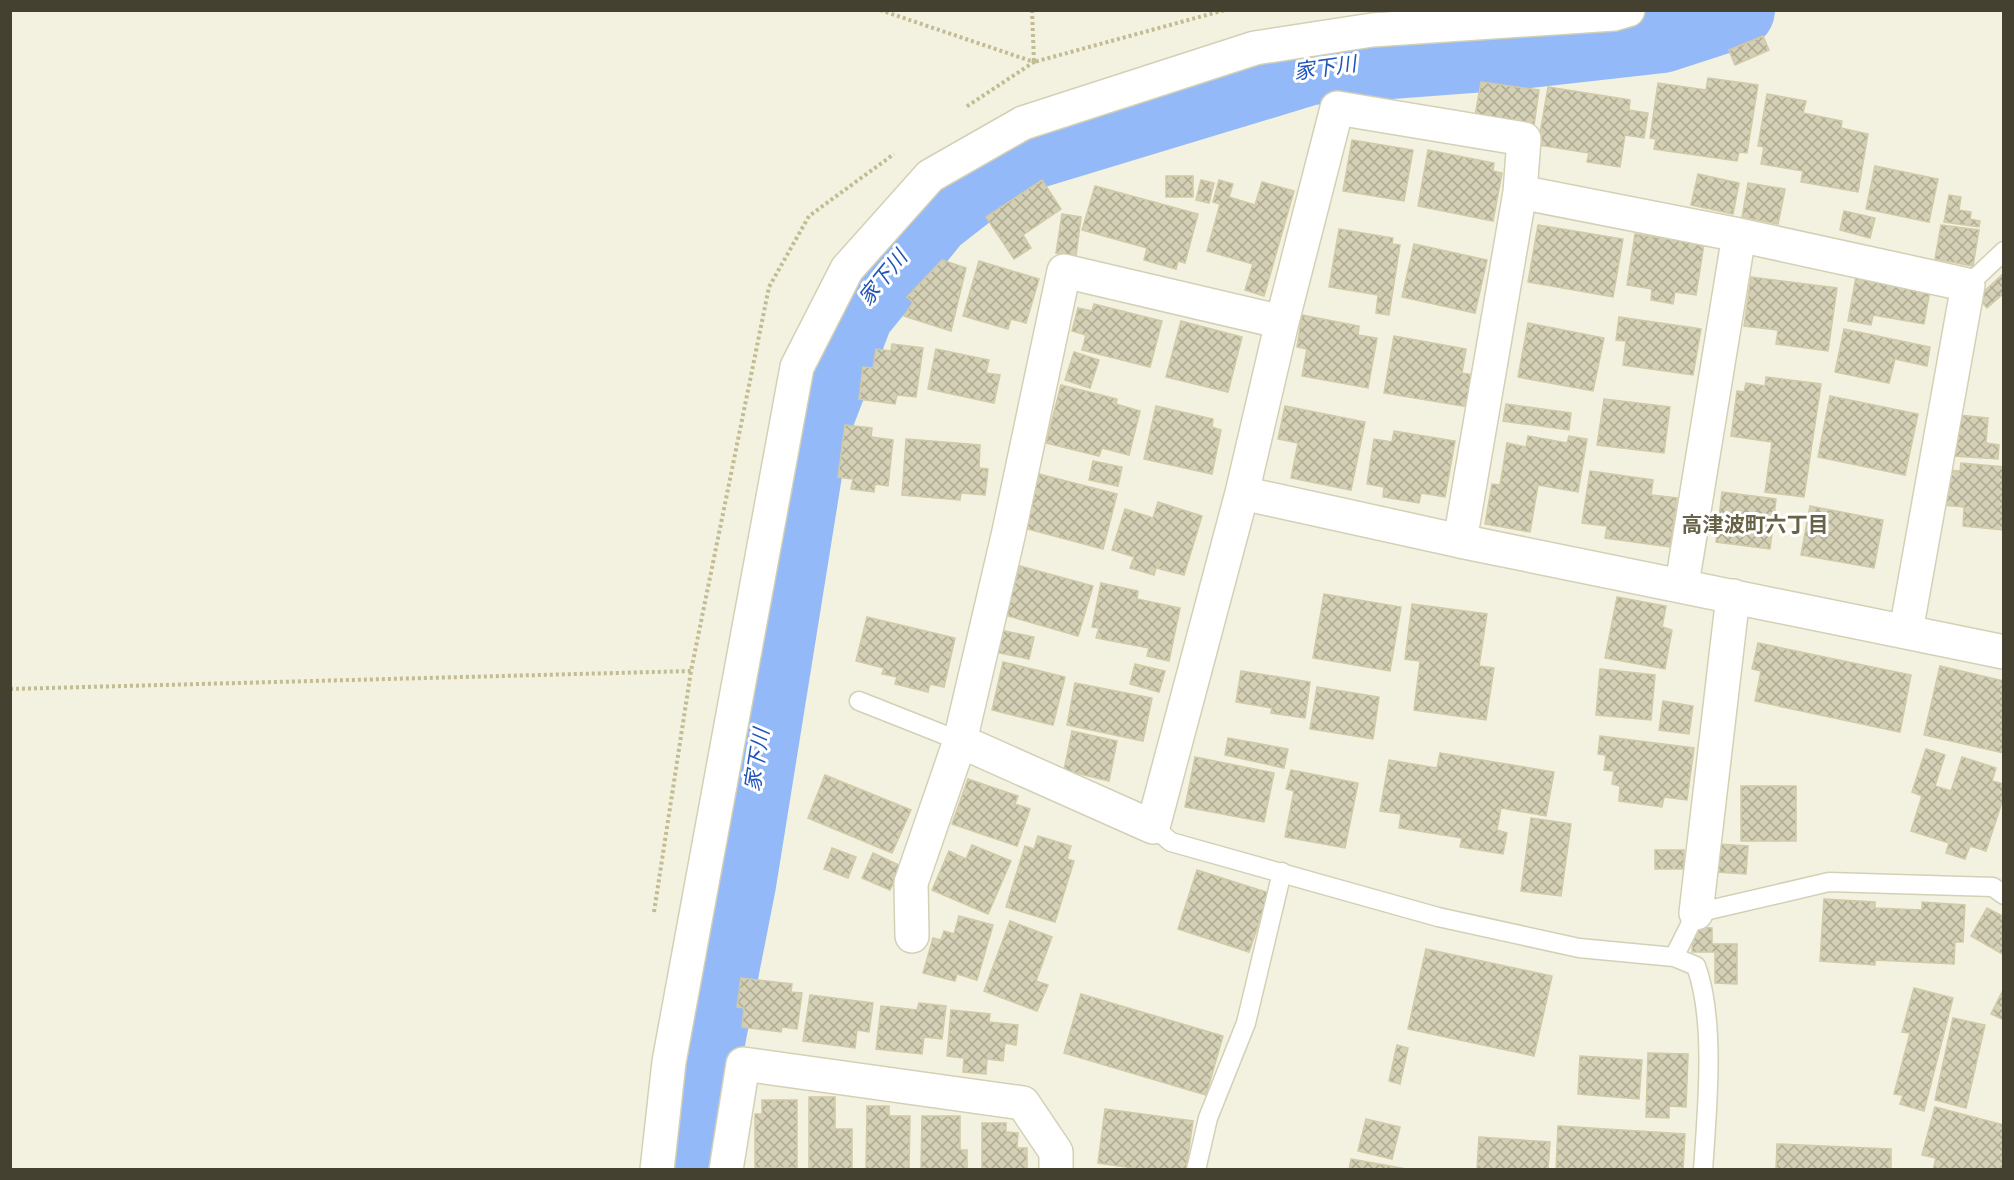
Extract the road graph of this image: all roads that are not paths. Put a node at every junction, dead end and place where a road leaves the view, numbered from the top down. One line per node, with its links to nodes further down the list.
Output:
1 (1628, 10): 21 (street)
2 (1521, 192): 3 (street); 6 (street); 8 (street)
3 (1739, 235): 5 (street); 9 (street)
4 (2004, 251): 5 (lane)
5 (1968, 285): 11 (street)
6 (1282, 322): 7 (street); 14 (street)
7 (1242, 493): 8 (street); 15 (street)
8 (1460, 541): 9 (street)
9 (1682, 584): 10 (street)
10 (1733, 596): 11 (street); 18 (street)
11 (1906, 631): 12 (street)
12 (2004, 652)
13 (859, 701): 14 (lane)
14 (960, 741): 15 (street); 19 (street)
15 (1153, 827): 16 (lane)
16 (1282, 872): 20 (lane); 24 (lane)
17 (2004, 895): 18 (lane)
18 (1696, 913): 20 (lane)
19 (912, 936)
20 (1674, 957): 25 (lane)
21 (657, 1170)
22 (726, 1170): 23 (street)
23 (1056, 1170)
24 (1196, 1170)
25 (1703, 1170)

